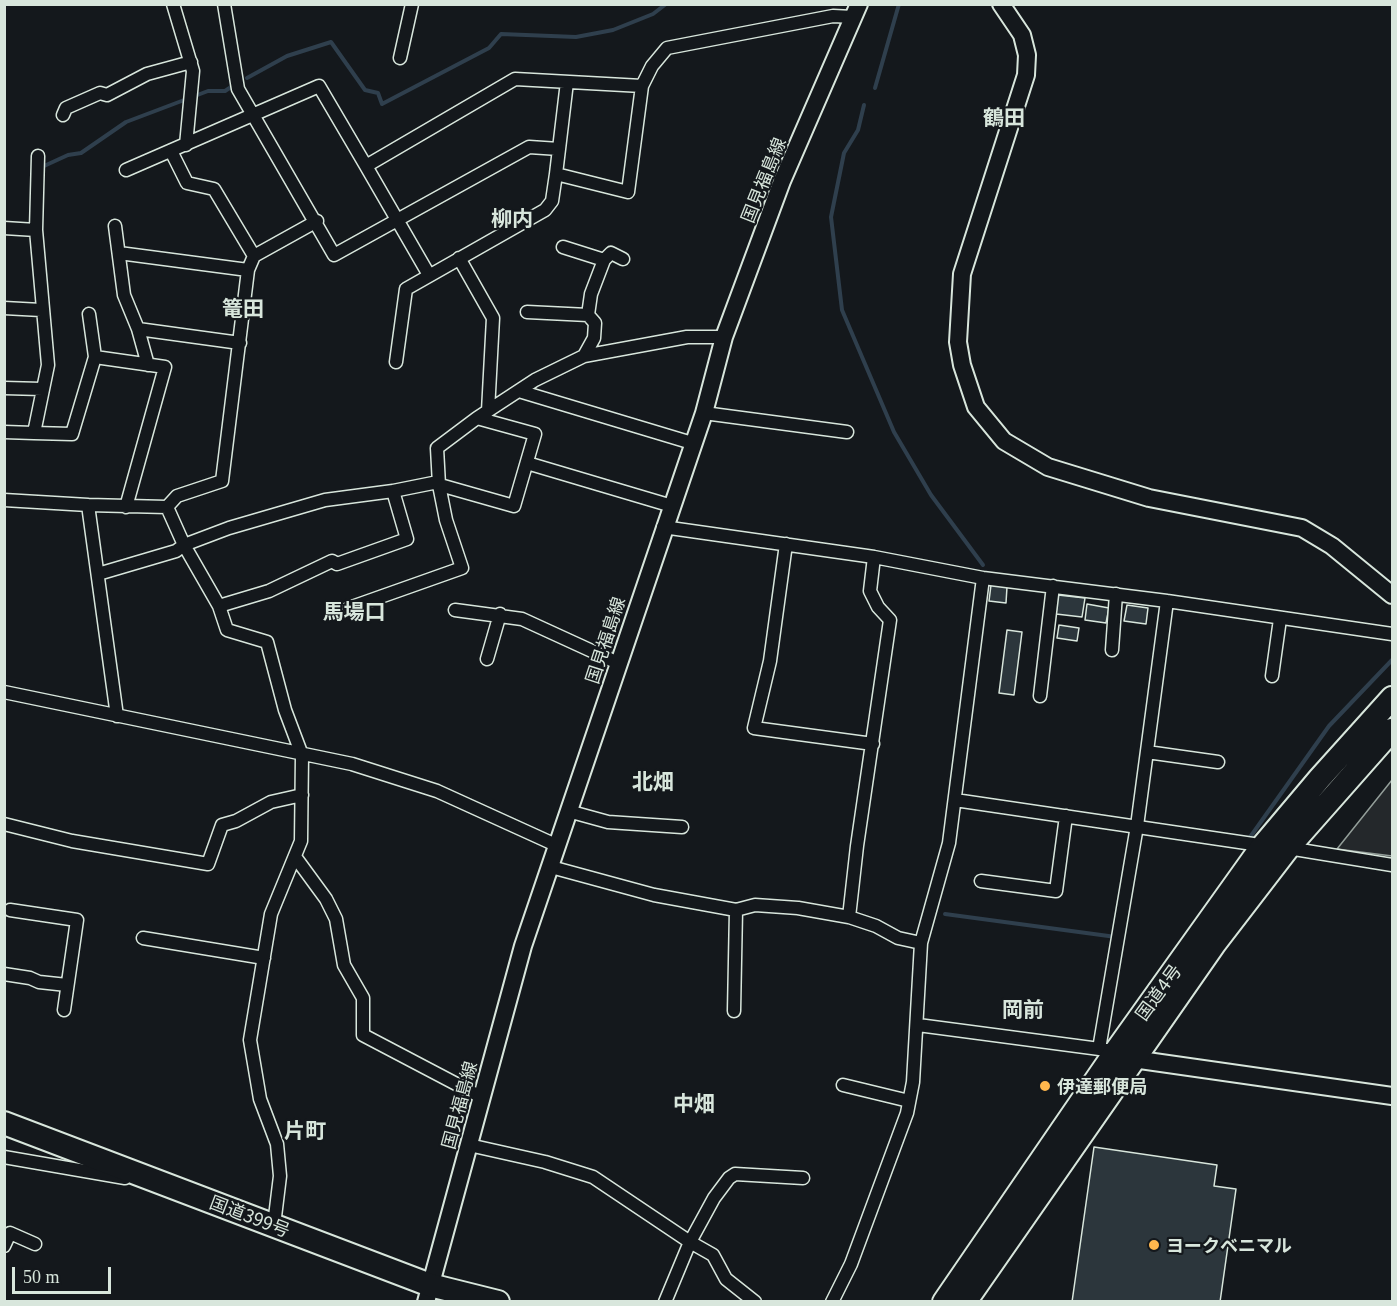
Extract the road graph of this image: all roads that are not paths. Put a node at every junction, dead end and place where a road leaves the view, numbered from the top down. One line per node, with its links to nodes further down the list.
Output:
1 (172, 4): 7 (street)
2 (224, 4): 11 (street)
3 (412, 4): 6 (street)
4 (1001, 4): 69 (main road)
5 (856, 11): 9 (street); 38 (main road, 国見福島線)
6 (400, 58)
7 (191, 62): 10 (street); 12 (street)
8 (567, 82): 9 (street); 13 (street); 16 (street)
9 (642, 86): 18 (street)
10 (63, 115)
11 (255, 116): 12 (street); 16 (street); 19 (street)
12 (186, 145): 14 (street)
13 (559, 149): 18 (street); 20 (street)
14 (171, 151): 17 (street); 26 (street)
15 (38, 156): 23 (street)
16 (366, 166): 20 (street)
17 (126, 170)
18 (556, 174): 27 (street)
19 (317, 221): 20 (street); 26 (street)
20 (398, 221): 31 (street)
21 (115, 226): 25 (street)
22 (4, 228): 23 (street)
23 (36, 230): 33 (street)
24 (562, 247): 29 (street)
25 (119, 253): 30 (street); 37 (street)
26 (254, 256): 30 (street)
27 (459, 258): 31 (street); 48 (street)
28 (623, 259): 29 (street)
29 (604, 261): 36 (street)
30 (248, 270): 39 (street)
31 (429, 275): 42 (street)
32 (4, 308): 33 (street)
33 (41, 310): 45 (street)
34 (527, 312): 36 (street)
35 (89, 314): 41 (street)
36 (588, 315): 40 (street)
37 (138, 329): 39 (street); 43 (street)
38 (724, 337): 40 (street); 47 (main road, 国見福島線)
39 (240, 343): 60 (street)
40 (584, 356): 46 (street)
41 (95, 357): 43 (street); 51 (street)
42 (396, 362)
43 (148, 365): 59 (street)
44 (4, 388): 45 (street)
45 (42, 389): 51 (street)
46 (519, 391): 48 (street); 52 (street)
47 (704, 413): 50 (street); 52 (main road, 国見福島線)
48 (483, 415): 53 (street); 54 (street)
49 (4, 432): 51 (street)
50 (847, 432)
51 (34, 433)
52 (692, 443): 58 (main road, 国見福島線)
53 (527, 463): 54 (street); 58 (street)
54 (439, 486): 55 (street); 72 (street)
55 (393, 491): 63 (street); 71 (street)
56 (4, 500): 57 (street)
57 (88, 505): 59 (street); 65 (street)
58 (672, 506): 61 (main road, 国見福島線)
59 (126, 507): 60 (street)
60 (167, 507): 63 (street)
61 (663, 527): 62 (street); 79 (main road, 国見福島線)
62 (786, 544): 64 (street); 86 (street)
63 (184, 545): 65 (street); 71 (street)
64 (874, 557): 66 (street); 86 (street)
65 (98, 574): 84 (street)
66 (983, 578): 67 (street); 91 (street)
67 (1053, 586): 68 (street); 82 (street)
68 (1116, 594): 70 (street); 77 (street)
69 (1392, 595)
70 (1167, 601): 75 (street); 87 (street)
71 (219, 606): 88 (street)
72 (349, 608)
73 (455, 610): 74 (street)
74 (500, 614): 78 (street); 79 (street)
75 (1280, 619): 76 (street); 80 (street)
76 (1392, 634)
77 (1112, 650)
78 (487, 659)
79 (618, 663): 92 (main road, 国見福島線)
80 (1272, 676)
81 (4, 692): 84 (street)
82 (1040, 696)
83 (1392, 698): 99 (highway, 国道4号)
84 (117, 716): 88 (street)
85 (1392, 730): 98 (highway, 国道4号)
86 (873, 744): 106 (street)
87 (1148, 752): 89 (street); 95 (street)
88 (302, 755): 90 (street); 97 (street)
89 (1218, 762)
90 (302, 795): 94 (street); 100 (street)
91 (955, 800): 93 (street); 108 (street)
92 (568, 811): 96 (street); 97 (main road, 国見福島線)
93 (1066, 816): 95 (street); 103 (street)
94 (4, 824)
95 (1135, 824): 99 (street); 115 (street)
96 (682, 828)
97 (558, 846): 102 (main road, 国見福島線)
98 (1288, 848): 101 (street); 115 (highway, 国道4号)
99 (1262, 849): 115 (highway, 国道4号)
100 (296, 858): 109 (street); 118 (street)
101 (1392, 865)
102 (551, 867): 105 (street); 118 (main road, 国見福島線)
103 (981, 881)
104 (10, 909): 111 (street)
105 (736, 910): 106 (street); 113 (street)
106 (849, 917): 108 (street)
107 (143, 938): 109 (street)
108 (921, 943): 114 (street)
109 (264, 958): 125 (street)
110 (4, 974): 111 (street)
111 (67, 985): 112 (street)
112 (64, 1010)
113 (734, 1011)
114 (918, 1025): 115 (street); 119 (street)
115 (1116, 1053): 117 (main road); 134 (highway, 国道4号); 135 (highway, 国道4号)
116 (843, 1085): 119 (street)
117 (1392, 1096)
118 (481, 1097): 121 (main road, 国見福島線)
119 (909, 1101): 133 (street)
120 (4, 1123): 124 (highway, 国道399号)
121 (469, 1145): 126 (street); 129 (main road, 国見福島線)
122 (4, 1157): 124 (street)
123 (803, 1178): 126 (street)
124 (174, 1186): 125 (highway, 国道399号)
125 (274, 1226): 129 (highway, 国道399号)
126 (690, 1242): 131 (street); 132 (street)
127 (35, 1244): 128 (street)
128 (4, 1246)
129 (428, 1293): 130 (highway, 国道399号)
130 (498, 1302)
131 (665, 1302)
132 (755, 1302)
133 (832, 1302)
134 (944, 1302)
135 (965, 1302)

